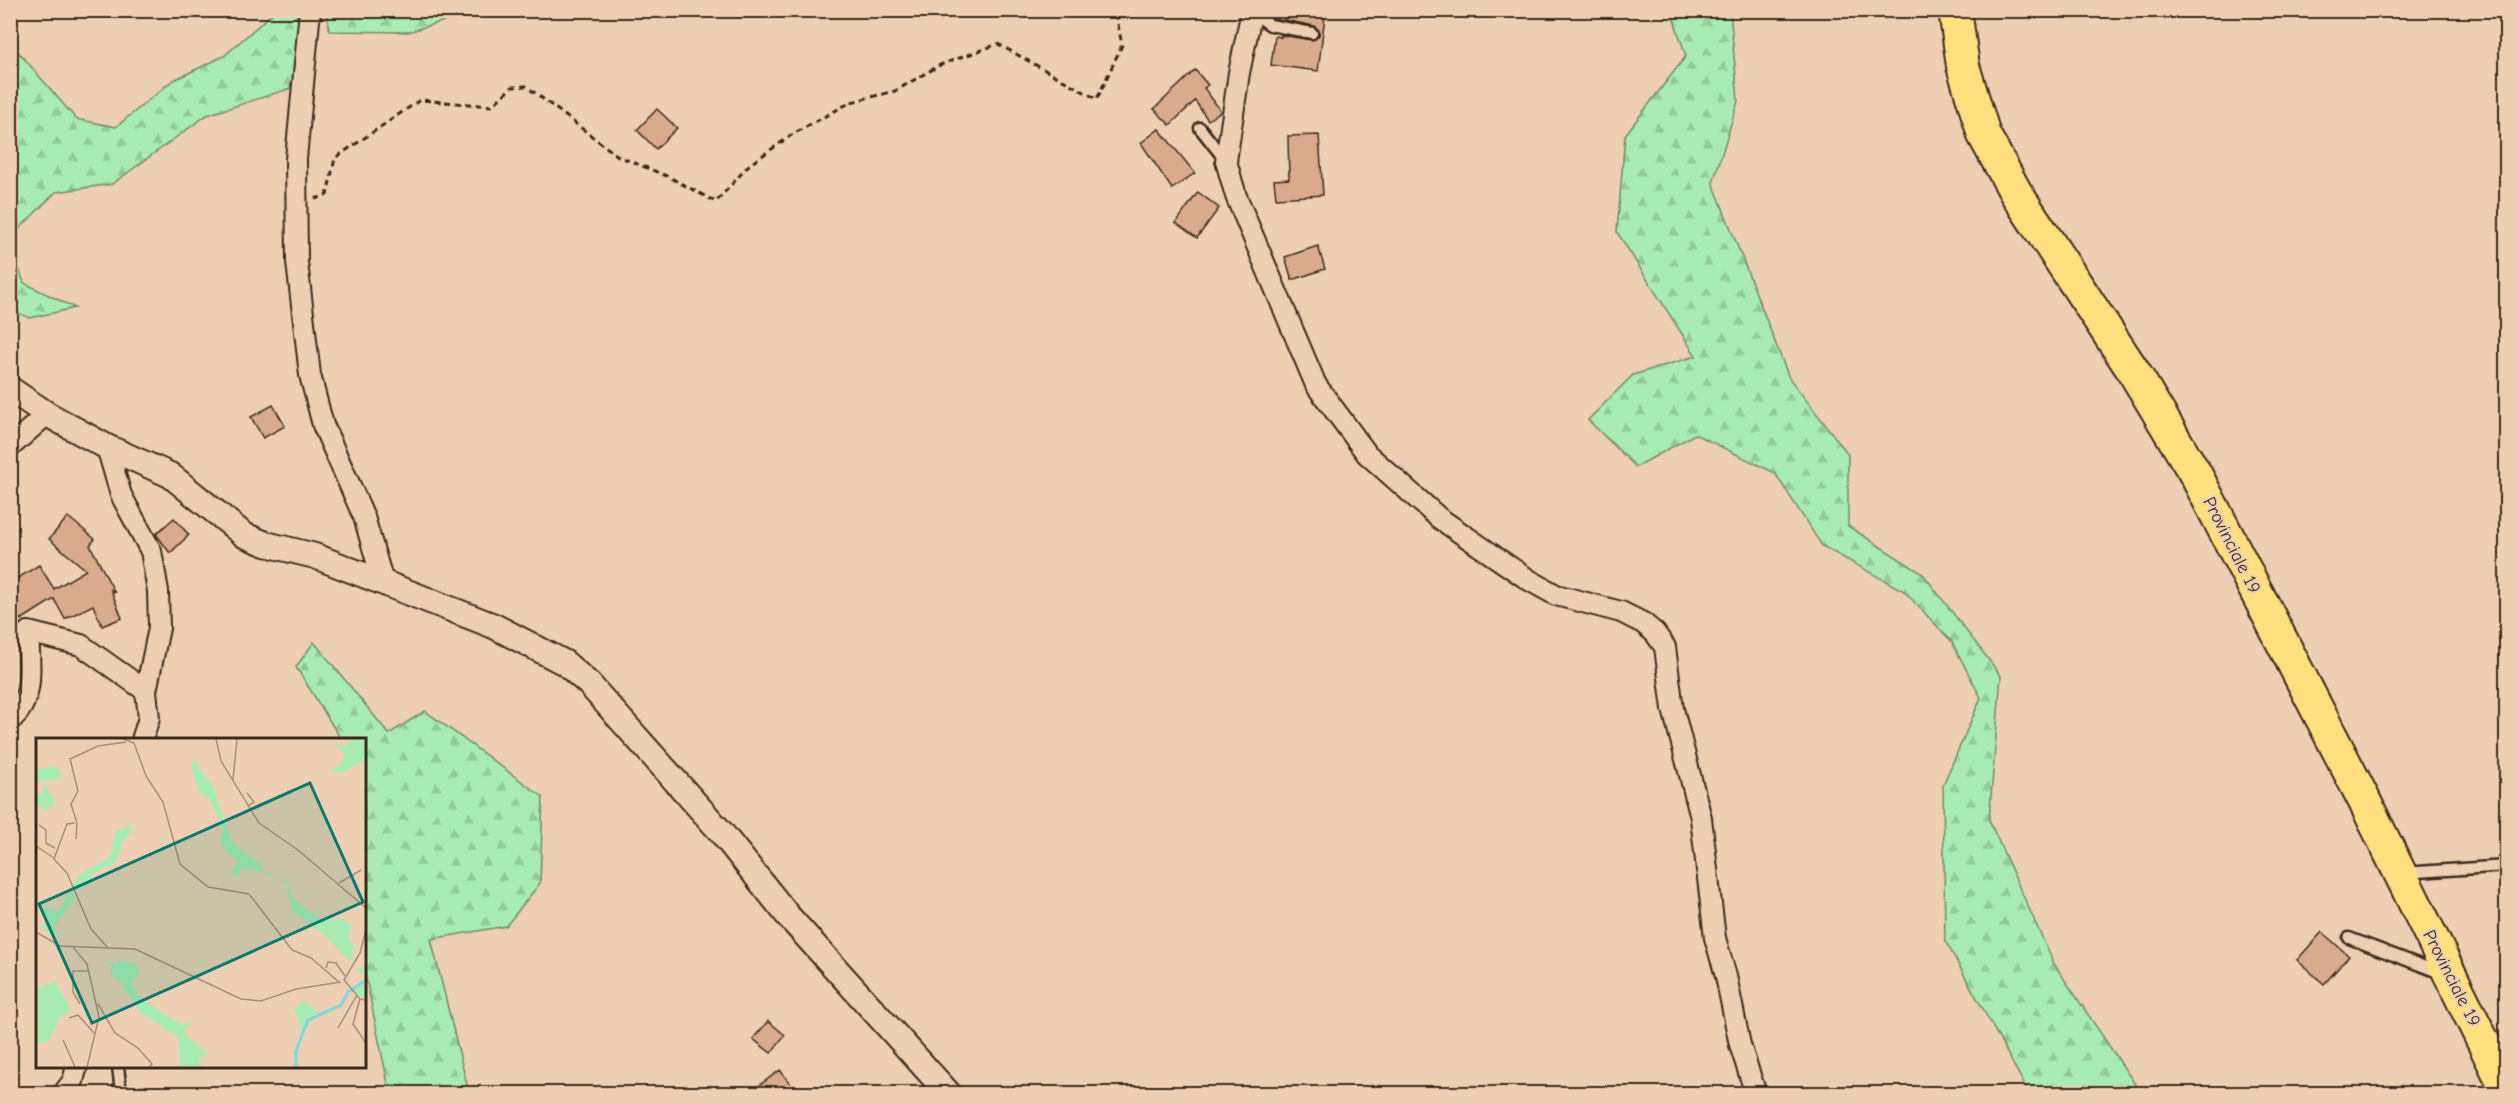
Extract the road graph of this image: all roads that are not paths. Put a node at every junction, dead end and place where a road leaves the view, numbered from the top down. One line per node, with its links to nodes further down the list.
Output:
1 (310, 10): 11 (street)
2 (1955, 10): 16 (main road, Provinciale 19)
3 (1252, 11): 4 (lane); 6 (street)
4 (1312, 33)
5 (1200, 129): 6 (lane)
6 (1226, 161): 25 (street)
7 (10, 389): 8 (street)
8 (47, 414): 9 (street); 10 (street)
9 (10, 447)
10 (107, 447): 11 (street); 12 (street)
11 (383, 582): 24 (street)
12 (146, 691): 13 (street); 14 (street)
13 (10, 720)
14 (143, 738)
15 (2506, 866): 16 (lane)
16 (2400, 873): 18 (main road, Provinciale 19)
17 (2349, 938): 18 (lane)
18 (2451, 977): 21 (main road, Provinciale 19)
19 (76, 1068): 22 (street)
20 (118, 1068): 23 (lane)
21 (2506, 1088)
22 (63, 1094)
23 (121, 1094)
24 (949, 1094)
25 (1756, 1094)

